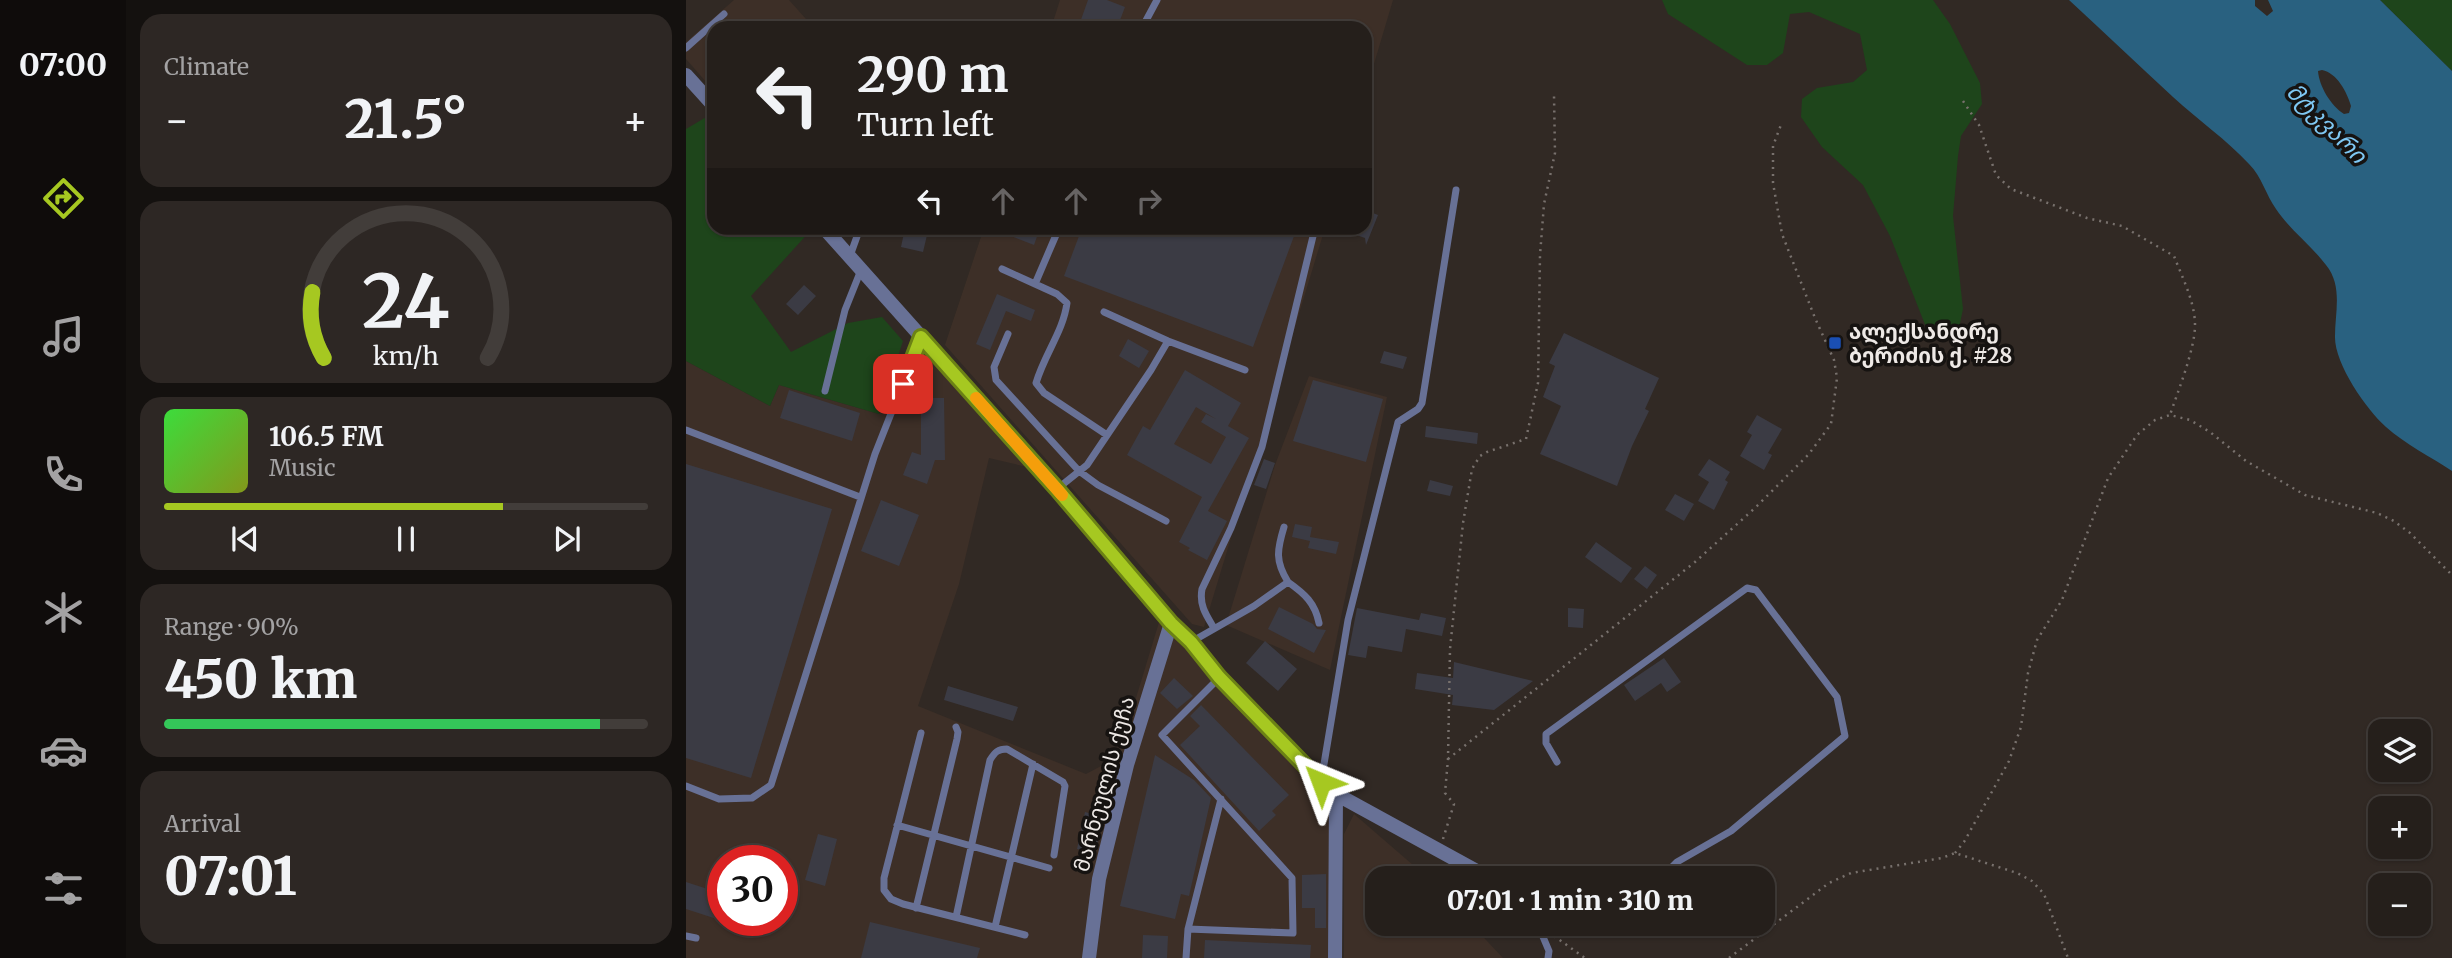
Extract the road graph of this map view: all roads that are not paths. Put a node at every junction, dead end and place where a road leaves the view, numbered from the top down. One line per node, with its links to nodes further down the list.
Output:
1 (1157, 0): 4 (lane)
2 (724, 14): 3 (lane)
3 (716, 21)
4 (1146, 21)
5 (707, 29): 6 (lane)
6 (686, 48)
7 (686, 75): 8 (street)
8 (707, 98)
9 (1456, 190): 41 (lane)
10 (830, 235): 14 (street)
11 (858, 235): 14 (lane)
12 (1056, 235): 17 (lane)
13 (1313, 235): 34 (lane)
14 (850, 257): 15 (street)
15 (861, 269): 20 (street); 23 (lane)
16 (1002, 269): 17 (lane)
17 (1035, 284): 25 (lane)
18 (1104, 312): 21 (lane)
19 (1008, 334): 26 (lane)
20 (921, 337): 27 (street); 28 (lane)
21 (1168, 341): 22 (lane); 25 (lane)
22 (1245, 370)
23 (825, 391)
24 (686, 430): 28 (lane)
25 (1107, 435): 26 (lane)
26 (1079, 471): 27 (lane); 29 (lane)
27 (1057, 489): 32 (street)
28 (860, 497): 42 (lane)
29 (1166, 521)
30 (1284, 527): 31 (lane)
31 (1288, 582): 33 (lane); 34 (lane)
32 (1171, 623): 35 (street); 61 (street, მარნეულის ქუჩა)
33 (1319, 623)
34 (1214, 628): 35 (lane)
35 (1191, 642): 36 (street)
36 (1219, 677): 41 (street); 44 (lane)
37 (956, 727): 46 (lane)
38 (921, 733): 45 (lane)
39 (1558, 762): 51 (lane)
40 (1033, 764): 47 (lane); 48 (lane); 49 (lane)
41 (1321, 782): 43 (street)
42 (686, 786)
43 (1336, 794): 50 (street); 63 (street)
44 (1221, 799): 56 (lane); 56 (lane)
45 (897, 825): 46 (lane); 53 (lane)
46 (933, 835): 47 (lane); 53 (lane)
47 (972, 846): 49 (lane); 54 (lane)
48 (1054, 855)
49 (1011, 858): 52 (lane); 55 (lane)
50 (1466, 866)
51 (1673, 866)
52 (1049, 868)
53 (916, 908): 54 (lane)
54 (956, 917): 55 (lane)
55 (995, 927): 57 (lane)
56 (1188, 929): 62 (lane)
57 (1025, 935)
58 (686, 936): 60 (lane)
59 (1543, 936): 64 (lane)
60 (696, 938)
61 (1089, 958)
62 (1186, 958)
63 (1335, 958)
64 (1548, 958)

